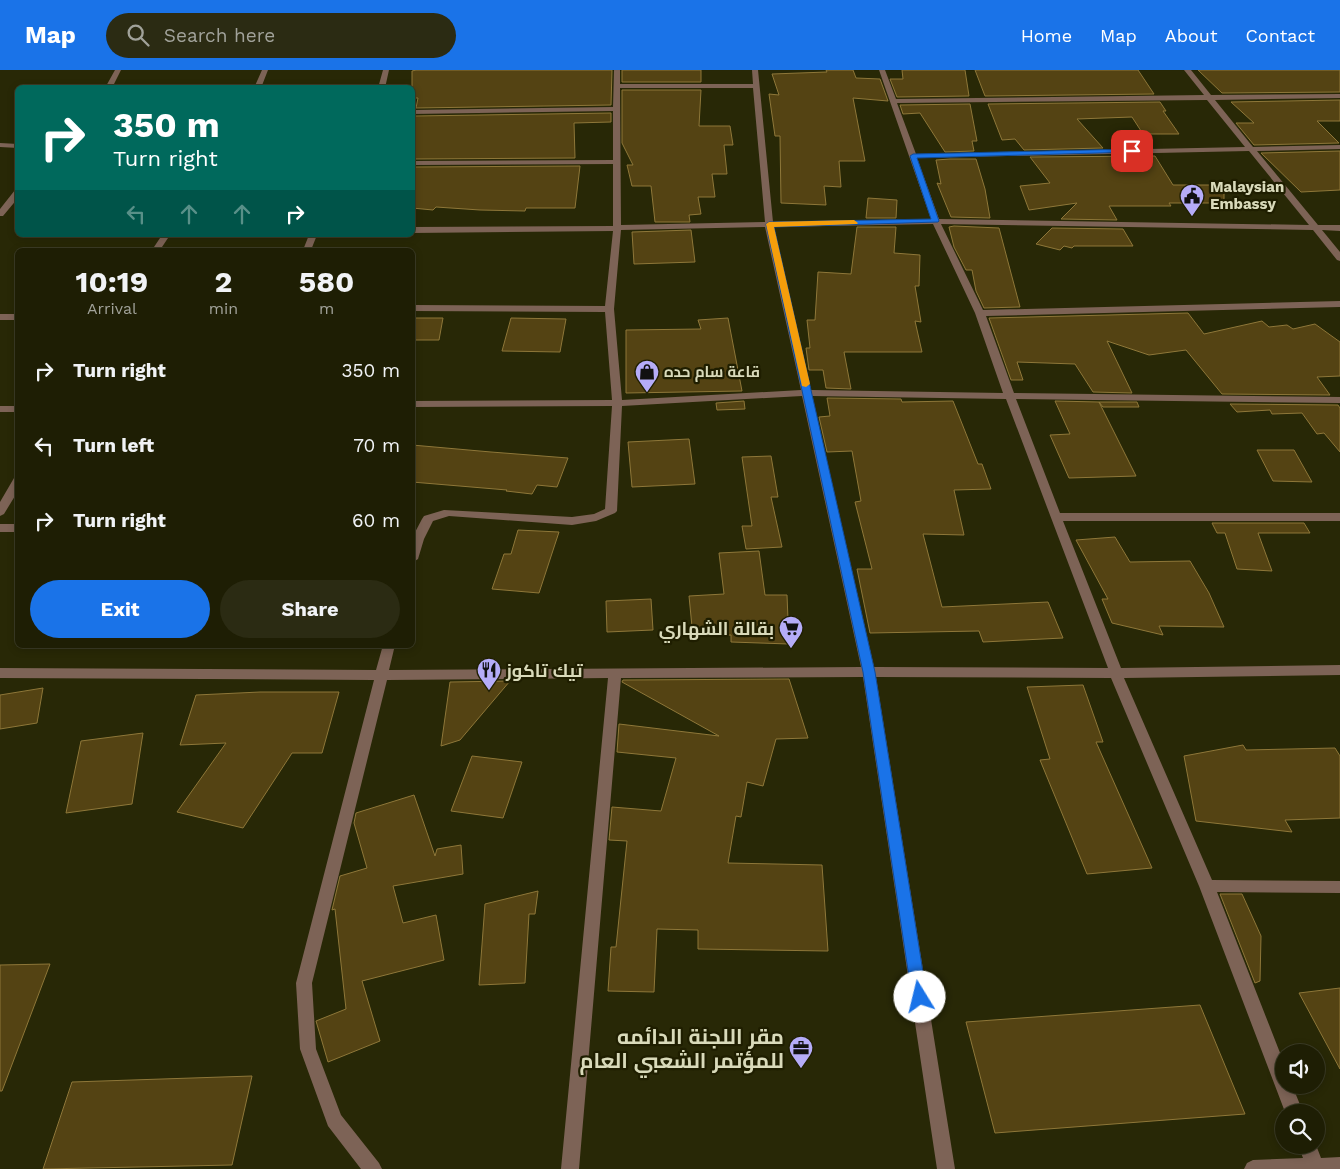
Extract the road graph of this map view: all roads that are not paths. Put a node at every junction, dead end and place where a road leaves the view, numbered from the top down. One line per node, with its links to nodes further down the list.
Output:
1 (118, 70): 8 (street)
2 (265, 70): 9 (street)
3 (386, 70): 10 (street)
4 (617, 70): 11 (street)
5 (755, 70): 12 (street)
6 (882, 70): 15 (street)
7 (1187, 70): 14 (street)
8 (110, 85)
9 (258, 85)
10 (383, 85)
11 (618, 86): 12 (street); 16 (street)
12 (756, 86): 28 (street)
13 (1340, 96): 14 (street)
14 (1210, 97): 15 (street); 21 (street)
15 (893, 101): 22 (street)
16 (618, 109): 17 (street); 23 (street)
17 (415, 112)
18 (0, 145): 19 (street)
19 (15, 146)
20 (1340, 147): 21 (street)
21 (1252, 148): 22 (street); 29 (street)
22 (913, 156): 27 (street)
23 (616, 162): 24 (street); 30 (street)
24 (415, 163)
25 (15, 196): 26 (street)
26 (0, 214)
27 (936, 221): 28 (street); 29 (street); 39 (street)
28 (769, 224): 30 (street); 42 (street)
29 (1316, 227): 31 (street); 35 (street)
30 (617, 228): 32 (street); 38 (street)
31 (1340, 228)
32 (415, 230)
33 (165, 237): 34 (street)
34 (157, 248)
35 (1340, 258)
36 (1340, 304): 39 (street)
37 (415, 308): 38 (street)
38 (609, 309): 46 (street)
39 (980, 313): 43 (street)
40 (0, 317): 41 (street)
41 (15, 317)
42 (808, 393): 43 (street); 46 (street); 58 (street)
43 (1010, 397): 44 (street); 51 (street)
44 (1340, 400)
45 (415, 404): 46 (street)
46 (616, 404): 55 (street)
47 (0, 409): 48 (street)
48 (15, 409)
49 (15, 485): 50 (street)
50 (0, 512)
51 (1056, 517): 52 (street); 59 (street)
52 (1340, 517)
53 (0, 528): 54 (street)
54 (15, 528)
55 (415, 549)
56 (388, 648): 62 (street)
57 (1340, 670): 59 (street)
58 (869, 672): 59 (street); 61 (street); 71 (street)
59 (1116, 673): 63 (street)
60 (0, 674): 62 (street)
61 (615, 674): 62 (street); 70 (street)
62 (381, 675): 69 (street)
63 (1207, 886): 64 (street); 65 (street)
64 (1340, 887)
65 (1291, 1104)
66 (1311, 1154): 68 (street)
67 (1340, 1166): 68 (street)
68 (1316, 1168): 72 (street)
69 (373, 1169)
70 (570, 1169)
71 (946, 1169)
72 (1253, 1169)

